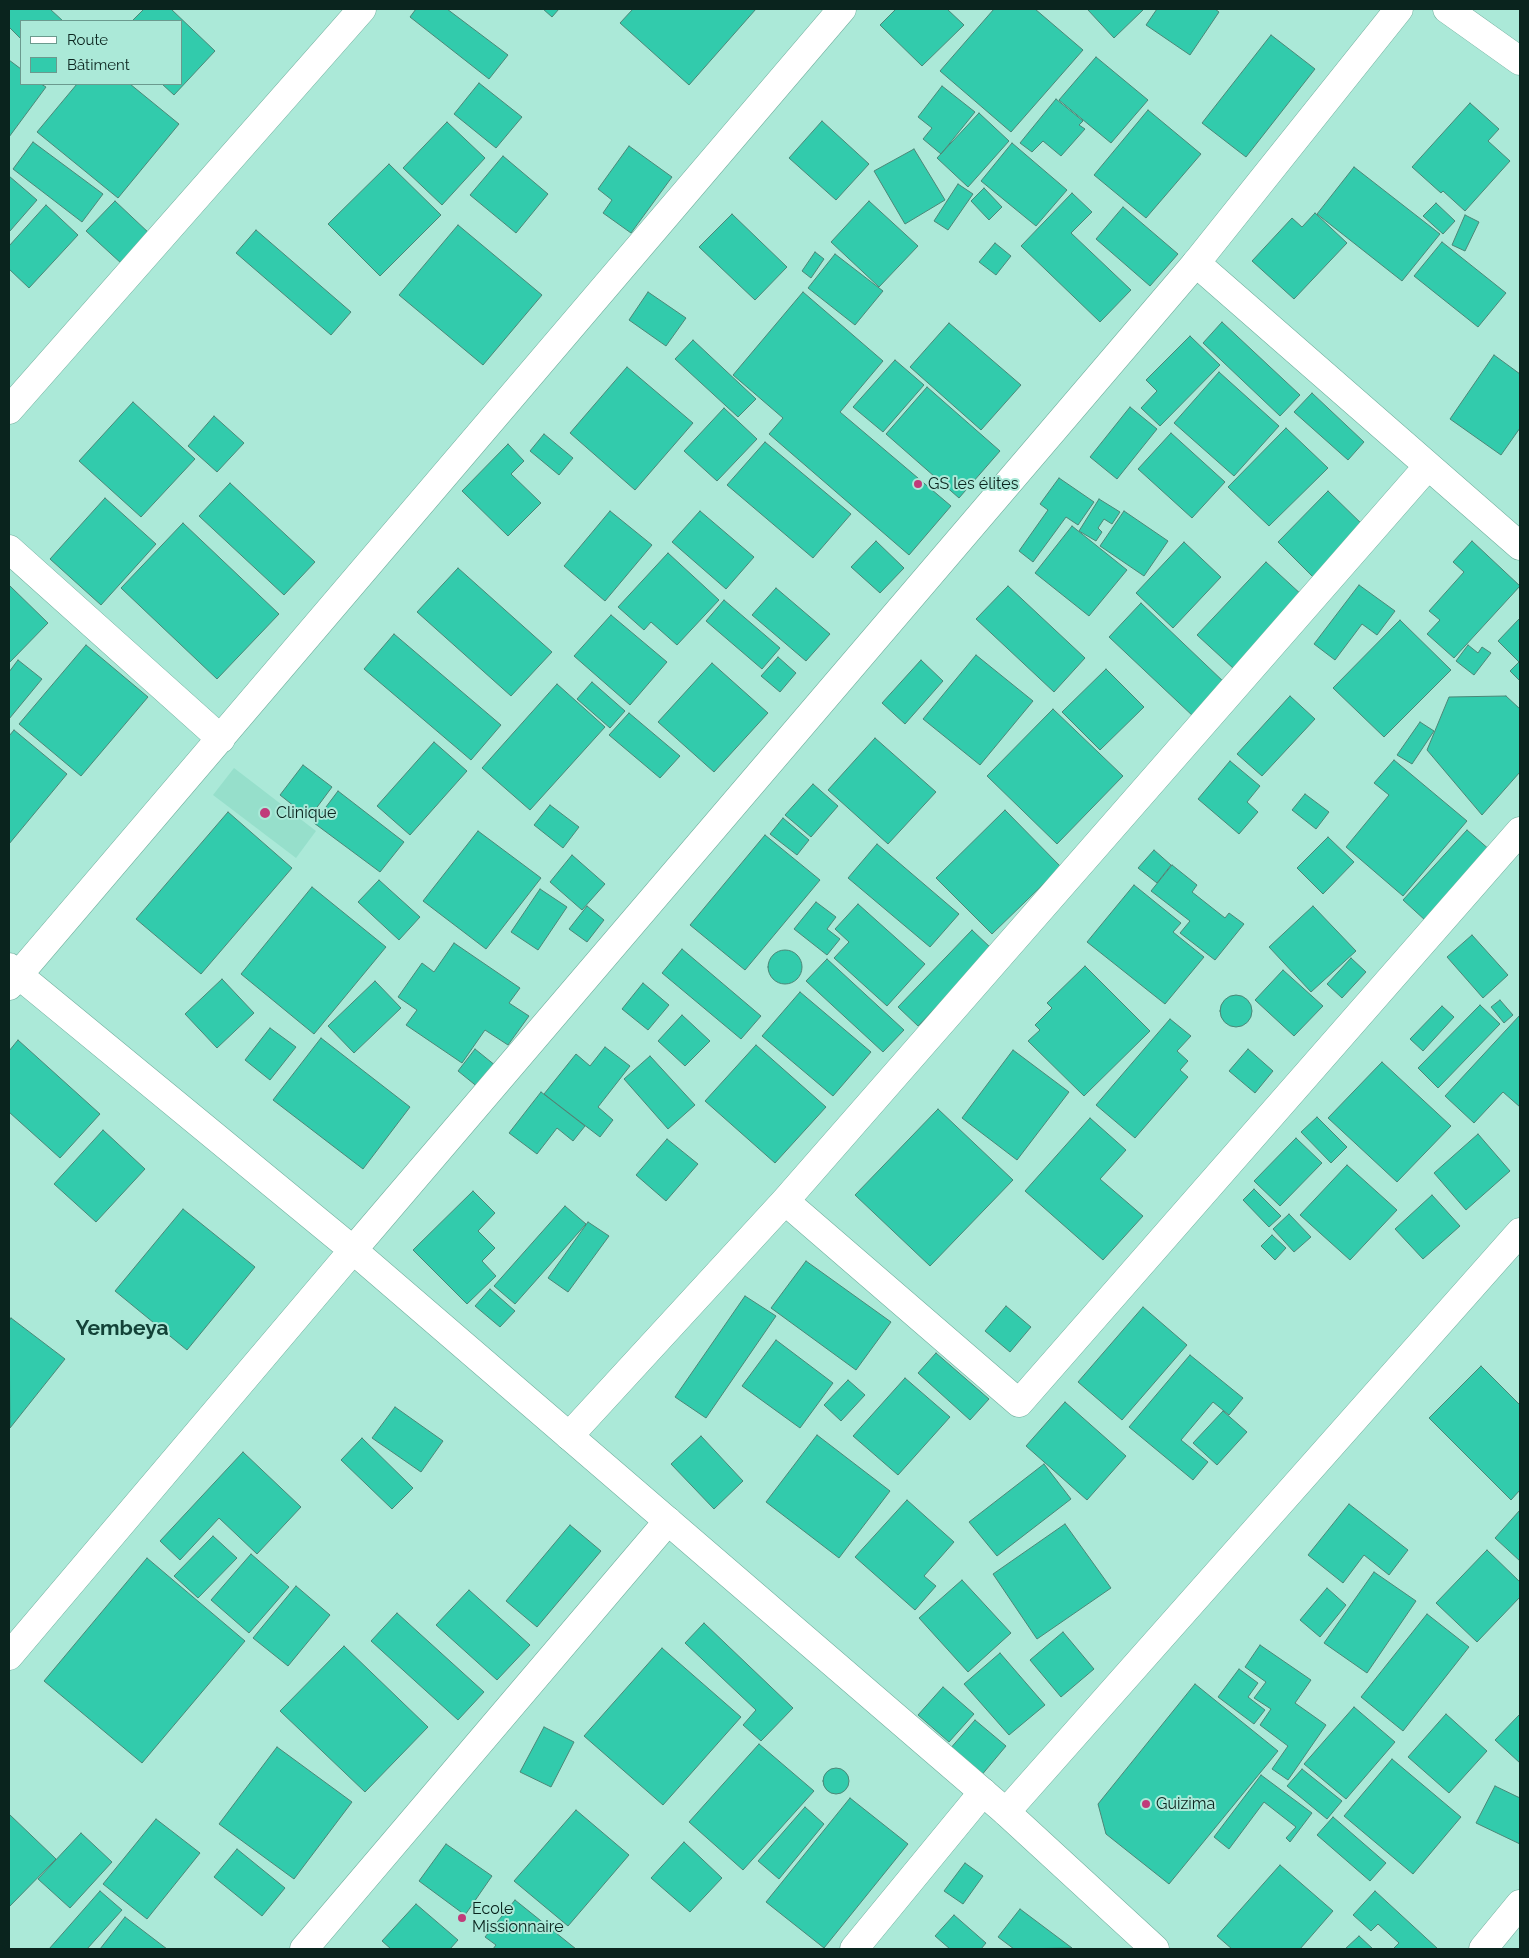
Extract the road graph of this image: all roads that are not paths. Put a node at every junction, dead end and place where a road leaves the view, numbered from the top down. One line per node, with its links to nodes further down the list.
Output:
1 (362, 9): 7 (street)
2 (842, 9): 11 (street)
3 (1399, 9): 6 (street)
4 (1447, 9): 5 (street)
5 (1520, 61)
6 (1196, 263): 8 (street); 16 (street)
7 (9, 410)
8 (1428, 466): 9 (street); 14 (street)
9 (1520, 546)
10 (9, 549): 11 (street)
11 (221, 739): 13 (street)
12 (1520, 831): 14 (street)
13 (12, 976): 16 (street)
14 (785, 1201): 17 (street)
15 (1520, 1232): 21 (street)
16 (353, 1250): 17 (street); 19 (street)
17 (569, 1436): 18 (street)
18 (668, 1521): 20 (street); 23 (street)
19 (9, 1656)
20 (983, 1792): 21 (street); 24 (street)
21 (1006, 1812): 25 (street)
22 (1520, 1904): 26 (street)
23 (304, 1949)
24 (854, 1949)
25 (1155, 1949)
26 (1483, 1949)

